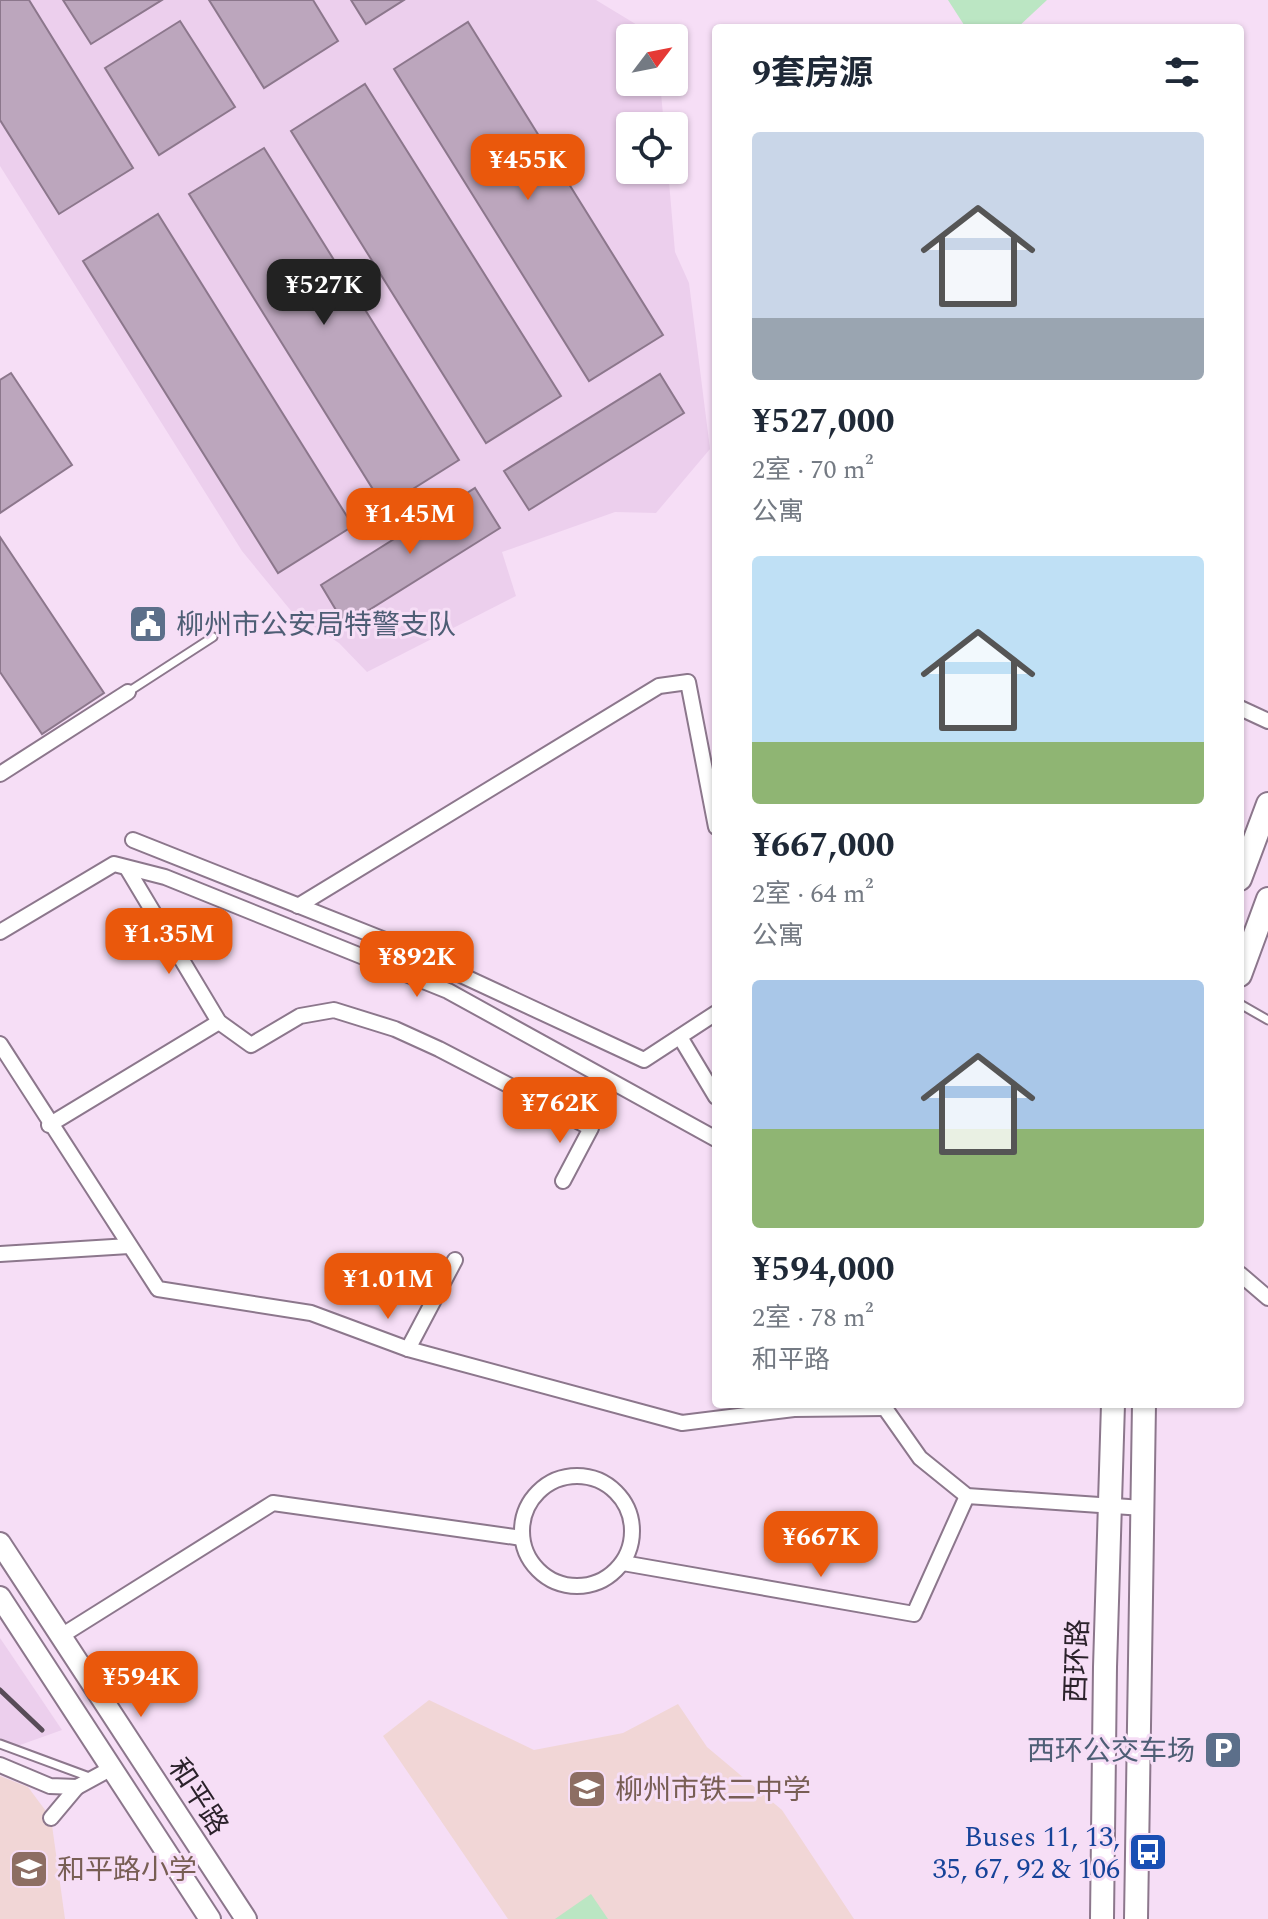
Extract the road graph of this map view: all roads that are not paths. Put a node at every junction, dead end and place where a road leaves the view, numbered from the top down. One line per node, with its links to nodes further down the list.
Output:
1 (213, 637): 2 (lane)
2 (128, 692): 5 (street)
3 (1244, 710): 4 (street)
4 (1268, 721)
5 (0, 774)
6 (1268, 804): 9 (main road)
7 (712, 806): 12 (street)
8 (133, 840): 12 (street)
9 (1244, 868)
10 (128, 870): 13 (street); 18 (street); 23 (street)
11 (1268, 899): 14 (main road)
12 (298, 906): 19 (street)
13 (0, 932)
14 (1244, 964)
15 (1244, 1006): 17 (lane)
16 (712, 1016): 19 (street)
17 (1268, 1020)
18 (219, 1022): 22 (street); 24 (street)
19 (680, 1037): 21 (street)
20 (0, 1044): 22 (street)
21 (712, 1090)
22 (49, 1125): 25 (street)
23 (712, 1137)
24 (563, 1181)
25 (129, 1246): 26 (street); 30 (street)
26 (0, 1254)
27 (455, 1260): 30 (street)
28 (1244, 1277): 29 (street)
29 (1268, 1298)
30 (408, 1349): 31 (street)
31 (824, 1408)
32 (884, 1408): 35 (street)
33 (1113, 1408): 36 (main road, 西环路)
34 (1144, 1408): 37 (main road)
35 (967, 1496): 36 (street); 40 (street)
36 (1111, 1506): 37 (street); 51 (main road, 西环路)
37 (1143, 1508): 52 (main road)
38 (522, 1538): 40 (street); 40 (street); 42 (street)
39 (0, 1543): 42 (main road, 和平路)
40 (623, 1563)
41 (0, 1597): 45 (main road, 和平路)
42 (61, 1636): 50 (main road, 和平路)
43 (0, 1744): 46 (lane)
44 (0, 1765): 47 (street)
45 (112, 1768): 46 (street); 49 (main road, 和平路)
46 (93, 1778): 47 (street)
47 (77, 1787): 48 (street)
48 (51, 1818)
49 (210, 1919)
50 (246, 1919)
51 (1102, 1919)
52 (1136, 1919)

